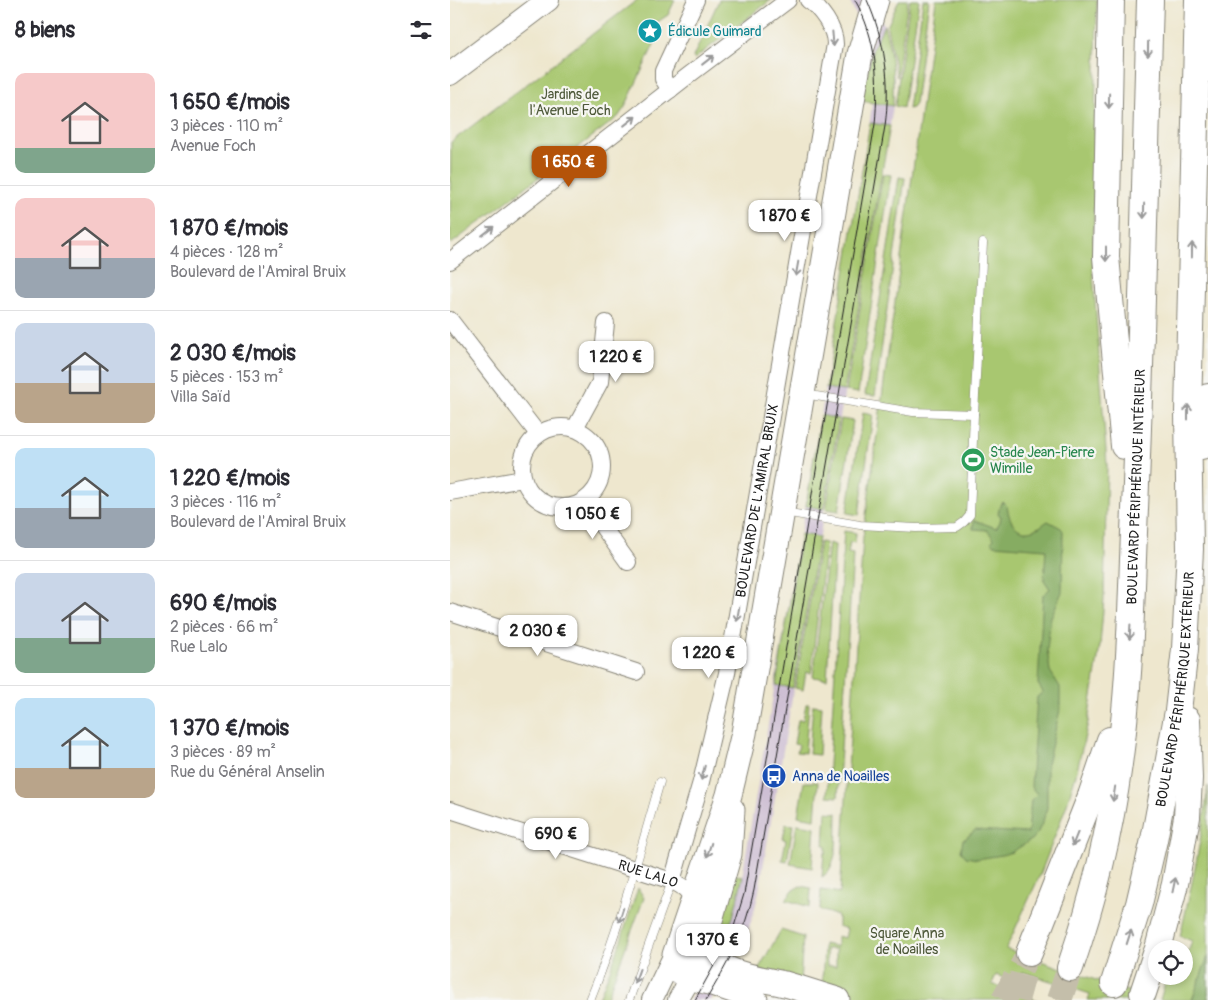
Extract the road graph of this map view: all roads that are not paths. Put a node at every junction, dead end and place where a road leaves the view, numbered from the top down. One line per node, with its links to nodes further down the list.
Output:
1 (548, 0): 9 (main road)
2 (696, 0): 10 (street)
3 (788, 0): 10 (street, one-way to 3)
4 (808, 0): 35 (street, BOULEVARD DE L'AMIRAL BRUIX, one-way to 35)
5 (1112, 0): 24 (highway, one-way to 24)
6 (1150, 0): 24 (highway, BOULEVARD PÉRIPHÉRIQUE INTÉRIEUR, one-way to 24)
7 (1198, 0): 25 (highway, BOULEVARD PÉRIPHÉRIQUE EXTÉRIEUR, one-way to 7)
8 (875, 1): 15 (main road, BOULEVARD DE L'AMIRAL BRUIX)
9 (450, 74)
10 (670, 90): 12 (street, one-way to 10)
11 (983, 243): 17 (lane)
12 (450, 261)
13 (450, 320): 19 (street)
14 (606, 323): 18 (street)
15 (802, 394): 17 (lane); 23 (main road, BOULEVARD DE L'AMIRAL BRUIX)
16 (1208, 397): 25 (highway)
17 (974, 414): 23 (lane)
18 (575, 428): 19 (street); 22 (street)
19 (538, 434): 20 (street)
20 (523, 478): 21 (street); 22 (street)
21 (450, 492)
22 (584, 501): 26 (street)
23 (782, 512): 31 (main road, BOULEVARD DE L'AMIRAL BRUIX)
24 (1133, 548): 29 (highway, BOULEVARD PÉRIPHÉRIQUE INTÉRIEUR, one-way to 29)
25 (1190, 549): 28 (highway, BOULEVARD PÉRIPHÉRIQUE EXTÉRIEUR)
26 (628, 562)
27 (450, 612): 30 (street)
28 (1186, 649): 37 (highway, one-way to 28); 43 (highway, BOULEVARD PÉRIPHÉRIQUE EXTÉRIEUR, one-way to 28)
29 (1129, 658): 40 (highway, one-way to 40); 41 (highway, BOULEVARD PÉRIPHÉRIQUE INTÉRIEUR, one-way to 41)
30 (636, 672)
31 (735, 771): 36 (main road, BOULEVARD DE L'AMIRAL BRUIX, one-way to 36); 38 (main road, BOULEVARD DE L'AMIRAL BRUIX)
32 (660, 782): 34 (lane)
33 (450, 810): 34 (street, RUE LALO)
34 (636, 868): 35 (street, RUE LALO); 47 (lane, one-way to 47)
35 (672, 881): 36 (street, RUE LALO); 48 (lane, BOULEVARD DE L'AMIRAL BRUIX, one-way to 48)
36 (693, 902): 39 (main road, BOULEVARD DE L'AMIRAL BRUIX)
37 (1160, 940)
38 (704, 941): 44 (street, BOULEVARD DE L'AMIRAL BRUIX); 45 (main road)
39 (678, 946): 44 (main road); 49 (street, BOULEVARD DE L'AMIRAL BRUIX)
40 (1029, 953)
41 (1070, 968)
42 (1148, 978): 46 (highway)
43 (1114, 983)
44 (684, 989): 45 (main road)
45 (756, 989): 50 (main road); 51 (main road)
46 (1143, 993)
47 (590, 1000)
48 (629, 1000)
49 (652, 1000)
50 (776, 1000)
51 (838, 1000)

